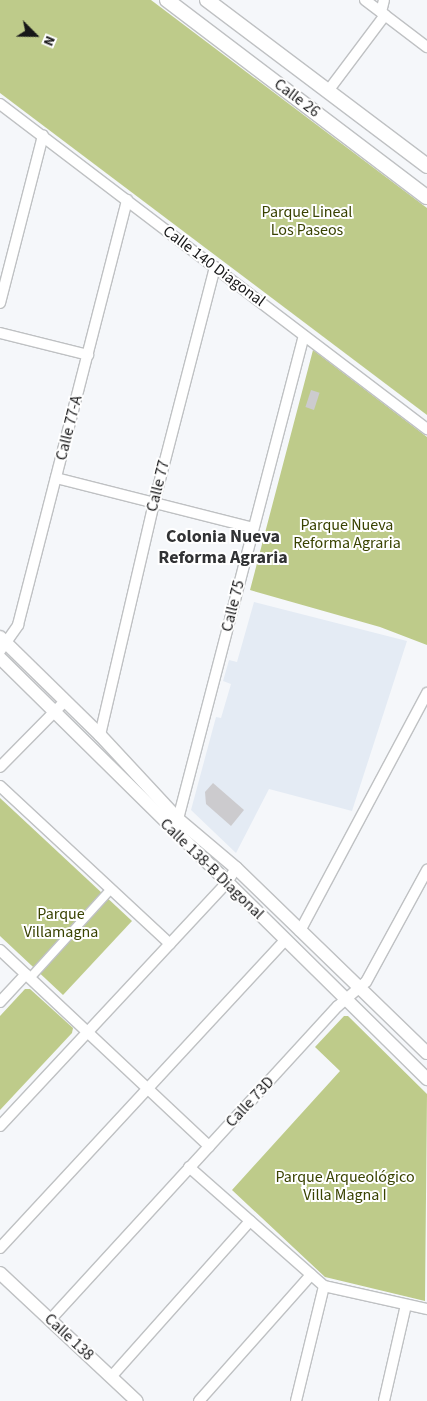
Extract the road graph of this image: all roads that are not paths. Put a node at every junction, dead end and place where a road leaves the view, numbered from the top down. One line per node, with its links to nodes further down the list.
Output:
1 (167, 0): 11 (main road, Calle 26)
2 (207, 0): 7 (main road, Calle 26)
3 (365, 0): 5 (street)
4 (384, 0): 5 (street)
5 (383, 14): 6 (street); 7 (street)
6 (427, 47)
7 (328, 91): 10 (main road, Calle 26)
8 (0, 104): 9 (street, Calle 140 Diagonal)
9 (43, 135): 12 (street, Calle 140 Diagonal); 14 (street)
10 (427, 166)
11 (427, 197)
12 (127, 200): 13 (street, Calle 140 Diagonal); 17 (street, Calle 77-A)
13 (214, 267): 16 (street, Calle 140 Diagonal); 20 (street, Calle 77)
14 (0, 304)
15 (0, 332): 17 (street)
16 (304, 336): 18 (street, Calle 140 Diagonal); 21 (street, Calle 75)
17 (88, 355): 19 (street, Calle 77-A)
18 (427, 429)
19 (56, 478): 20 (street); 22 (street, Calle 77-A)
20 (154, 503): 21 (street); 27 (street, Calle 77)
21 (253, 528): 30 (street, Calle 75)
22 (3, 644): 25 (street, Calle 138-B Diagonal)
23 (0, 658): 26 (street, Calle 138-B Diagonal)
24 (427, 692): 35 (street)
25 (65, 701): 26 (street); 27 (street, Calle 138-B Diagonal)
26 (53, 712): 28 (street); 33 (street, Calle 138-B Diagonal)
27 (100, 735): 30 (street, Calle 138-B Diagonal)
28 (0, 767)
29 (0, 786): 34 (street)
30 (178, 819): 31 (street, Calle 138-B Diagonal)
31 (236, 868): 33 (street); 35 (street, Calle 138-B Diagonal)
32 (427, 870): 40 (street, Calle 73D)
33 (226, 884): 36 (street, Calle 138-B Diagonal); 37 (street)
34 (111, 889): 37 (street); 39 (street)
35 (300, 931): 40 (street, Calle 138-B Diagonal)
36 (285, 940): 41 (street, Calle 138-B Diagonal); 46 (street)
37 (170, 944): 43 (street)
38 (0, 950): 39 (street)
39 (28, 976): 42 (street); 43 (street)
40 (358, 989): 41 (street, Calle 73D); 44 (street, Calle 138-B Diagonal)
41 (345, 1000): 45 (street, Calle 138-B Diagonal); 48 (street, Calle 73D)
42 (0, 1002)
43 (88, 1033): 46 (street); 47 (street)
44 (427, 1053)
45 (427, 1079)
46 (148, 1089): 48 (street); 51 (street)
47 (0, 1126)
48 (209, 1146): 49 (street, Calle 73D)
49 (189, 1167): 50 (street); 57 (street, Calle 73D)
50 (250, 1221): 53 (street); 58 (street)
51 (0, 1248)
52 (0, 1273): 57 (street, Calle 138)
53 (311, 1275): 54 (street); 60 (street)
54 (324, 1286): 55 (street); 61 (street)
55 (406, 1305): 56 (street); 62 (street)
56 (427, 1309)
57 (50, 1320): 58 (street, Calle 138)
58 (111, 1377): 59 (street, Calle 138)
59 (137, 1401)
60 (199, 1401)
61 (296, 1401)
62 (384, 1401)

